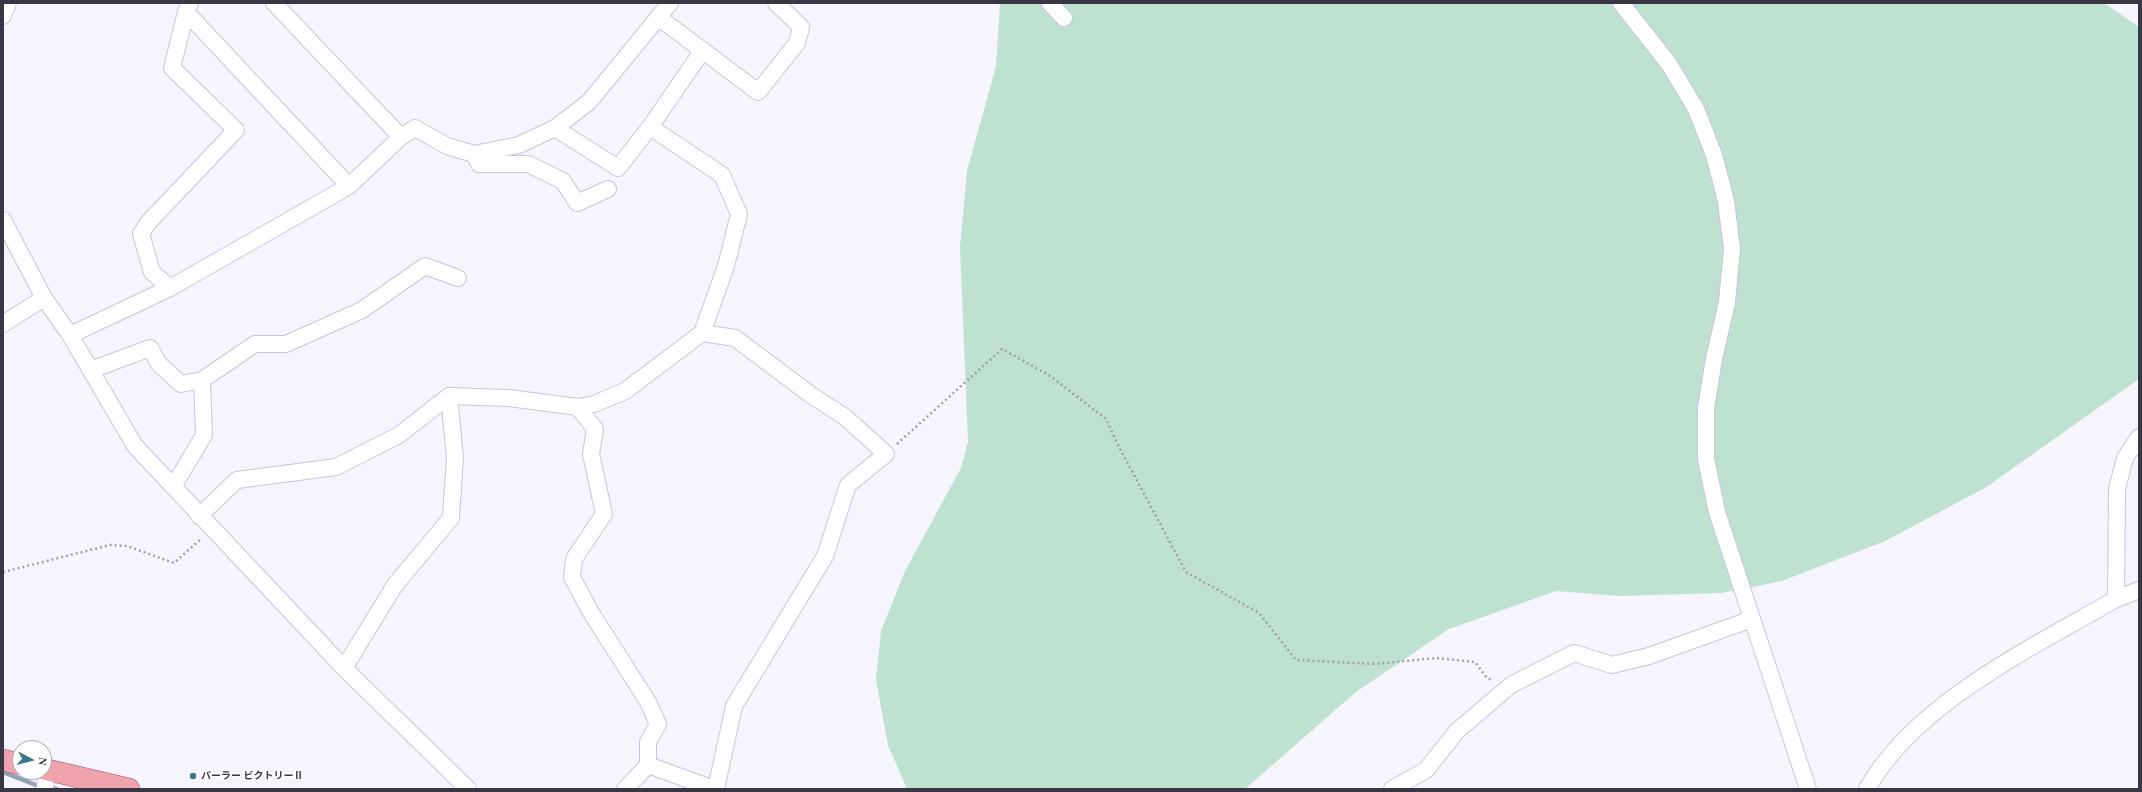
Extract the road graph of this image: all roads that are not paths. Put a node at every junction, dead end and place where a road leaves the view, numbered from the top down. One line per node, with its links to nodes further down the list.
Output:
1 (8, 3): 8 (street)
2 (274, 3): 14 (street)
3 (670, 3): 9 (street)
4 (776, 3): 11 (street)
5 (1050, 3): 10 (street)
6 (1621, 3): 34 (street)
7 (188, 8): 16 (street); 20 (street)
8 (3, 16)
9 (658, 17): 11 (street); 12 (street)
10 (1064, 18)
11 (703, 50): 13 (street)
12 (555, 128): 13 (street); 15 (street)
13 (650, 128): 23 (street)
14 (401, 137): 15 (street); 16 (street)
15 (474, 154): 17 (street)
16 (349, 186): 20 (street)
17 (608, 189)
18 (3, 220): 21 (street)
19 (458, 278): 26 (street)
20 (170, 288): 24 (street)
21 (44, 298): 22 (street); 24 (street)
22 (3, 324)
23 (702, 333): 28 (street); 41 (street)
24 (70, 335): 25 (street)
25 (91, 370): 26 (street); 30 (street)
26 (202, 380): 30 (street)
27 (449, 396): 28 (street); 31 (street); 35 (street)
28 (578, 407): 36 (street)
29 (2139, 437): 33 (street)
30 (173, 487): 31 (street)
31 (199, 516): 35 (street)
32 (2139, 590): 33 (street)
33 (2116, 599): 44 (street)
34 (1752, 619): 42 (street); 43 (street)
35 (344, 668): 39 (street)
36 (648, 764): 40 (street); 41 (street)
37 (52, 777): 38 (main road)
38 (129, 789)
39 (468, 789)
40 (625, 789)
41 (715, 789)
42 (1392, 789)
43 (1808, 789)
44 (1867, 789)

